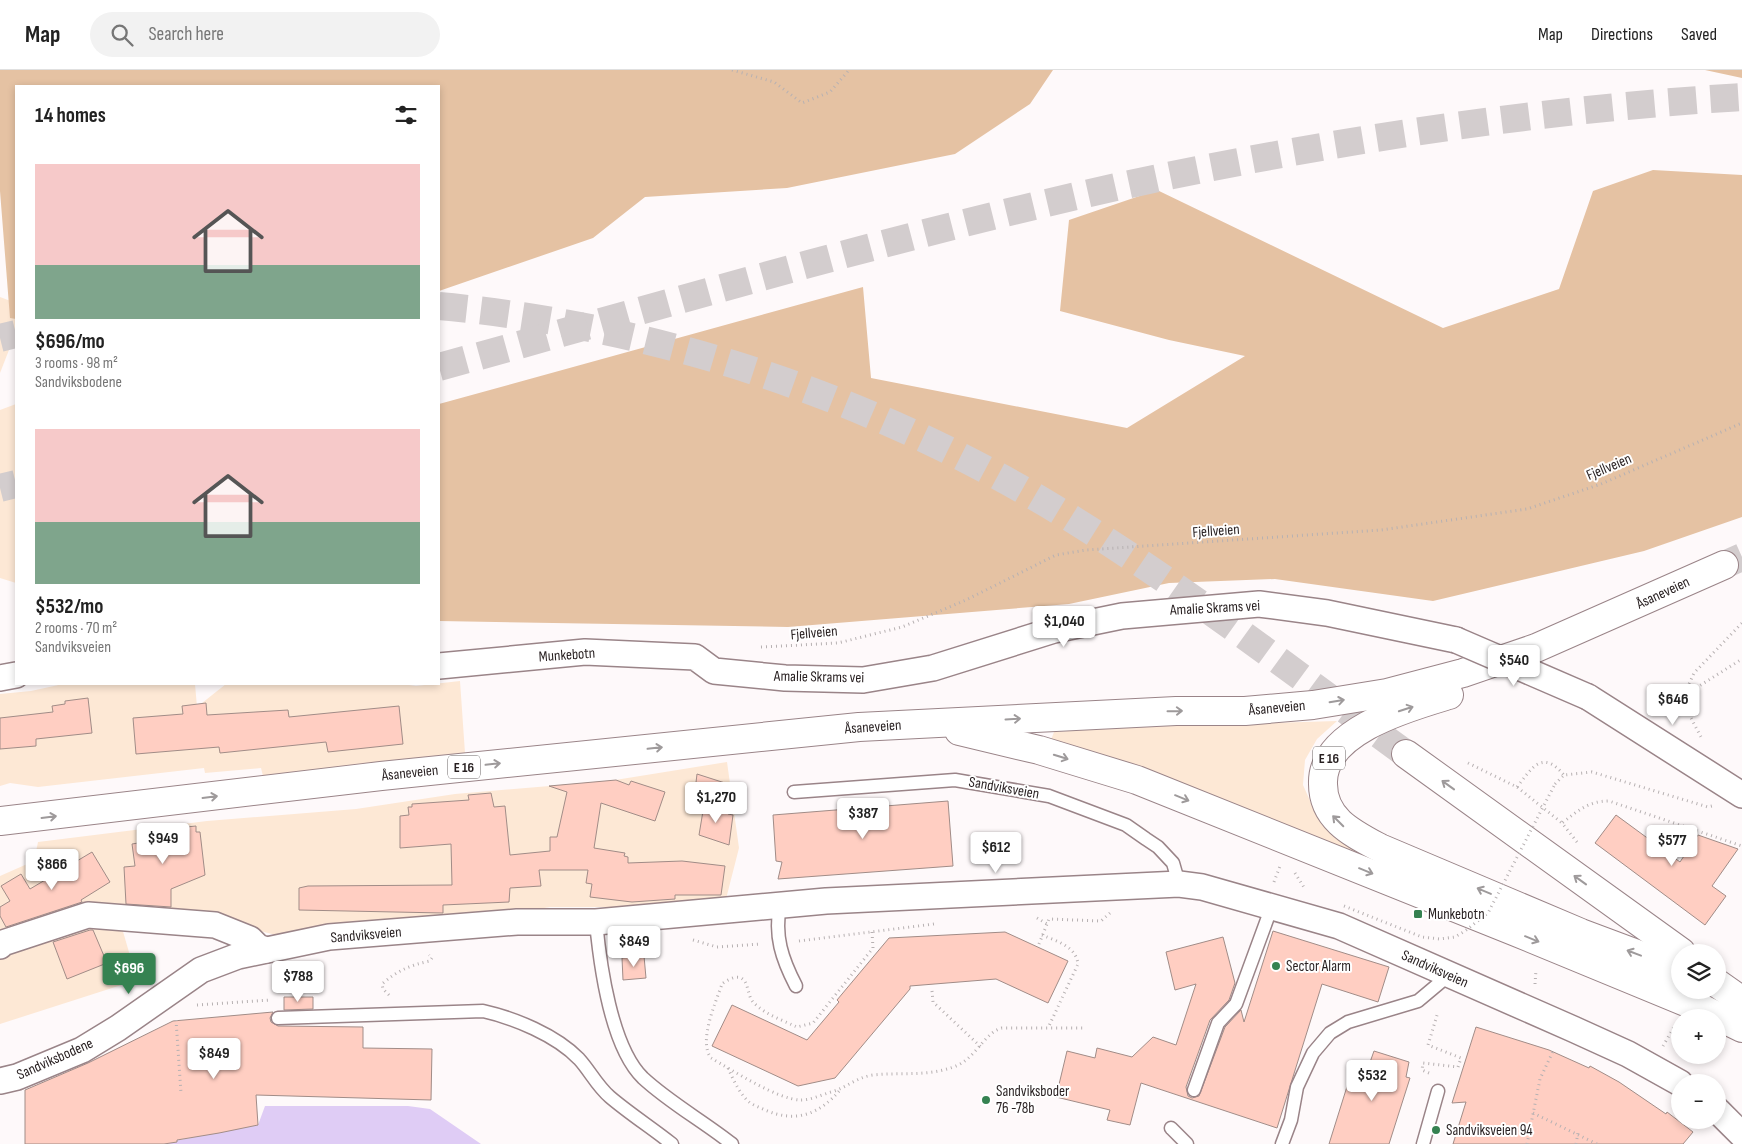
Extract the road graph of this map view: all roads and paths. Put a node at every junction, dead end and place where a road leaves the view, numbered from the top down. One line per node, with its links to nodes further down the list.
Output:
1 (732, 70): 2 (path)
2 (849, 70)
3 (1742, 424): 5 (path, Fjellveien)
4 (1742, 623): 11 (path)
5 (758, 647)
6 (695, 657): 8 (street, Munkebotn); 15 (street, Amalie Skrams vei, bridge)
7 (1742, 659): 11 (path)
8 (440, 666)
9 (15, 675): 10 (street)
10 (0, 678)
11 (1685, 694): 15 (path)
12 (930, 723): 20 (main road, Åsaneveien / E 16, one-way to 12); 44 (main road, Åsaneveien / E 16); 58 (main road, E 16, one-way to 58)
13 (1406, 754): 40 (main road, one-way to 13)
14 (1460, 759): 17 (path)
15 (1700, 767): 19 (street, Amalie Skrams vei)
16 (1564, 775): 17 (path); 19 (path); 30 (path, bridge)
17 (1517, 787): 21 (path)
18 (794, 792): 26 (lane, Sandviksveien)
19 (1739, 793)
20 (0, 821)
21 (1562, 823): 22 (path); 23 (path)
22 (1578, 844)
23 (1742, 846)
24 (1271, 863): 25 (path)
25 (1295, 873)
26 (1179, 884): 27 (street, Sandviksveien); 29 (street, Sandviksveien)
27 (1120, 888): 28 (street, Sandviksveien); 34 (path)
28 (780, 905): 32 (street, Sandviksveien); 39 (lane)
29 (1272, 906): 45 (street, Sandviksveien); 68 (lane)
30 (1344, 906)
31 (1030, 915): 34 (path)
32 (596, 922): 42 (street, Sandviksveien); 77 (lane)
33 (943, 923): 35 (path)
34 (1047, 924): 36 (path)
35 (872, 932): 39 (path); 64 (path)
36 (1042, 935): 38 (path); 56 (path)
37 (692, 940): 39 (path)
38 (1039, 944)
39 (780, 945): 47 (lane)
40 (1671, 945)
41 (0, 946): 42 (street)
42 (266, 950): 66 (street, Sandviksbodene)
43 (424, 962): 46 (path)
44 (1671, 967)
45 (1449, 975): 65 (street, Sandviksveien); 79 (lane)
46 (382, 984)
47 (796, 986)
48 (1726, 990): 50 (main road)
49 (932, 991): 61 (path)
50 (1742, 1001)
51 (190, 1007): 54 (path)
52 (180, 1013): 53 (path)
53 (175, 1017): 55 (path); 70 (path)
54 (278, 1018): 76 (lane)
55 (169, 1019)
56 (1048, 1028): 57 (path); 61 (path)
57 (1086, 1028)
58 (1742, 1028)
59 (1432, 1029): 69 (path)
60 (1671, 1032): 62 (path)
61 (981, 1047): 67 (path)
62 (1671, 1050)
63 (1552, 1053): 71 (path)
64 (727, 1067): 67 (path); 67 (path)
65 (1671, 1078)
66 (0, 1081)
67 (840, 1090)
68 (1194, 1090)
69 (1438, 1091): 80 (lane)
70 (181, 1093)
71 (1533, 1113): 74 (path); 81 (path)
72 (1726, 1119): 75 (street)
73 (1171, 1128): 78 (lane)
74 (1578, 1134): 82 (path); 83 (path)
75 (1742, 1135)
76 (672, 1144)
77 (732, 1144)
78 (1187, 1144)
79 (1282, 1144)
80 (1423, 1144)
81 (1527, 1144)
82 (1576, 1144)
83 (1597, 1144)

